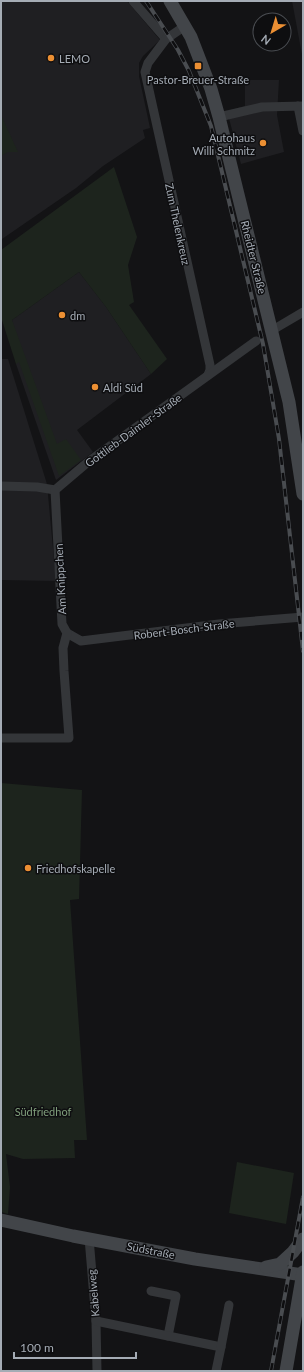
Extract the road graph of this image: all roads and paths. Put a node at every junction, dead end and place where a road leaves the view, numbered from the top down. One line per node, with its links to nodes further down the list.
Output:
1 (133, 1): 4 (street)
2 (170, 1): 3 (main road, Rheidter Straße)
3 (185, 26): 4 (street); 6 (main road, Rheidter Straße)
4 (166, 39): 11 (street, Zum Thelenkreuz)
5 (300, 106): 6 (street); 7 (street)
6 (219, 117): 9 (main road, Rheidter Straße)
7 (303, 131)
8 (303, 312): 9 (street)
9 (271, 329): 14 (main road, Rheidter Straße)
10 (256, 341): 11 (street, Gottlieb-Daimler-Straße)
11 (208, 375): 13 (street, Gottlieb-Daimler-Straße)
12 (1, 486): 13 (street)
13 (55, 490): 16 (street, Am Knippchen)
14 (303, 494)
15 (303, 617): 16 (street, Robert-Bosch-Straße)
16 (67, 633): 17 (street, Am Knippchen)
17 (1, 738)
18 (1, 1220): 19 (main road, Südstraße)
19 (89, 1238): 21 (main road, Südstraße); 26 (street, Kabelweg)
20 (303, 1239): 21 (main road)
21 (262, 1268): 23 (main road, Südstraße)
22 (303, 1272): 23 (main road)
23 (303, 1275): 31 (main road)
24 (151, 1291): 27 (street)
25 (230, 1305): 28 (street)
26 (96, 1321): 27 (street); 29 (street, Kabelweg)
27 (168, 1336): 28 (street)
28 (221, 1347): 30 (street)
29 (97, 1371)
30 (216, 1371)
31 (286, 1371)

